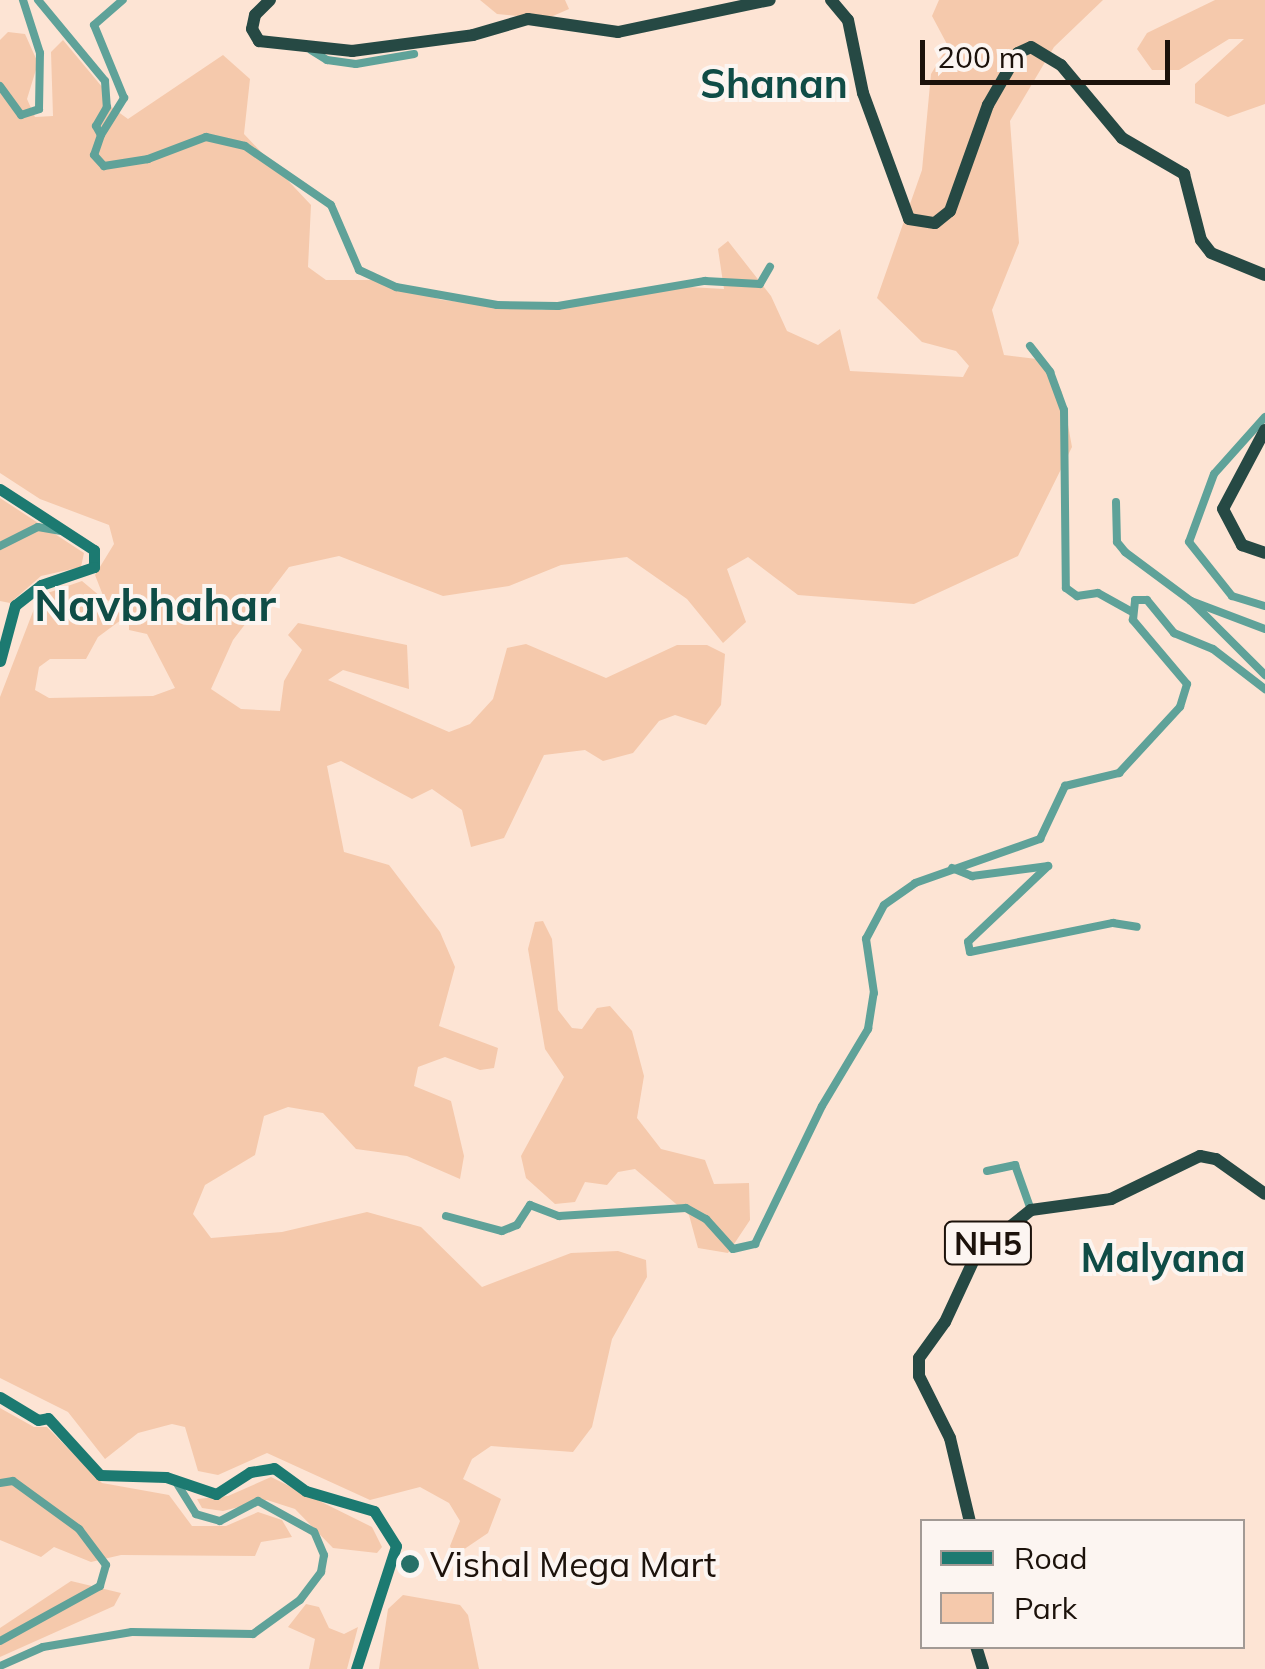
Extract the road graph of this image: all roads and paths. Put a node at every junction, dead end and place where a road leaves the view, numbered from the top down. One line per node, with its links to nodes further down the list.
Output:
1 (23, 0): 9 (street)
2 (38, 0): 10 (street)
3 (123, 0): 10 (street)
4 (270, 0): 7 (highway)
5 (770, 0): 7 (highway)
6 (832, 0): 12 (highway)
7 (311, 50): 8 (street)
8 (414, 54)
9 (0, 86)
10 (101, 134): 11 (street)
11 (770, 267)
12 (1265, 275)
13 (1030, 346): 23 (street)
14 (1265, 416): 22 (street)
15 (1265, 430): 20 (highway)
16 (0, 489): 18 (main road)
17 (1116, 502): 21 (street)
18 (65, 532): 19 (street); 25 (main road)
19 (0, 546)
20 (1265, 553)
21 (1191, 601): 24 (street); 26 (street)
22 (1265, 606)
23 (1130, 611): 27 (street); 28 (street)
24 (1265, 629)
25 (0, 661)
26 (1265, 675)
27 (1265, 689)
28 (952, 868): 29 (street); 33 (street)
29 (1138, 927)
30 (987, 1170): 32 (street)
31 (1265, 1194): 32 (highway, NH5)
32 (1031, 1210): 37 (highway, NH5)
33 (446, 1216)
34 (0, 1397): 35 (main road)
35 (175, 1481): 39 (street); 40 (main road)
36 (0, 1483): 38 (street)
37 (969, 1519)
38 (0, 1641)
39 (0, 1666)
40 (356, 1669)

